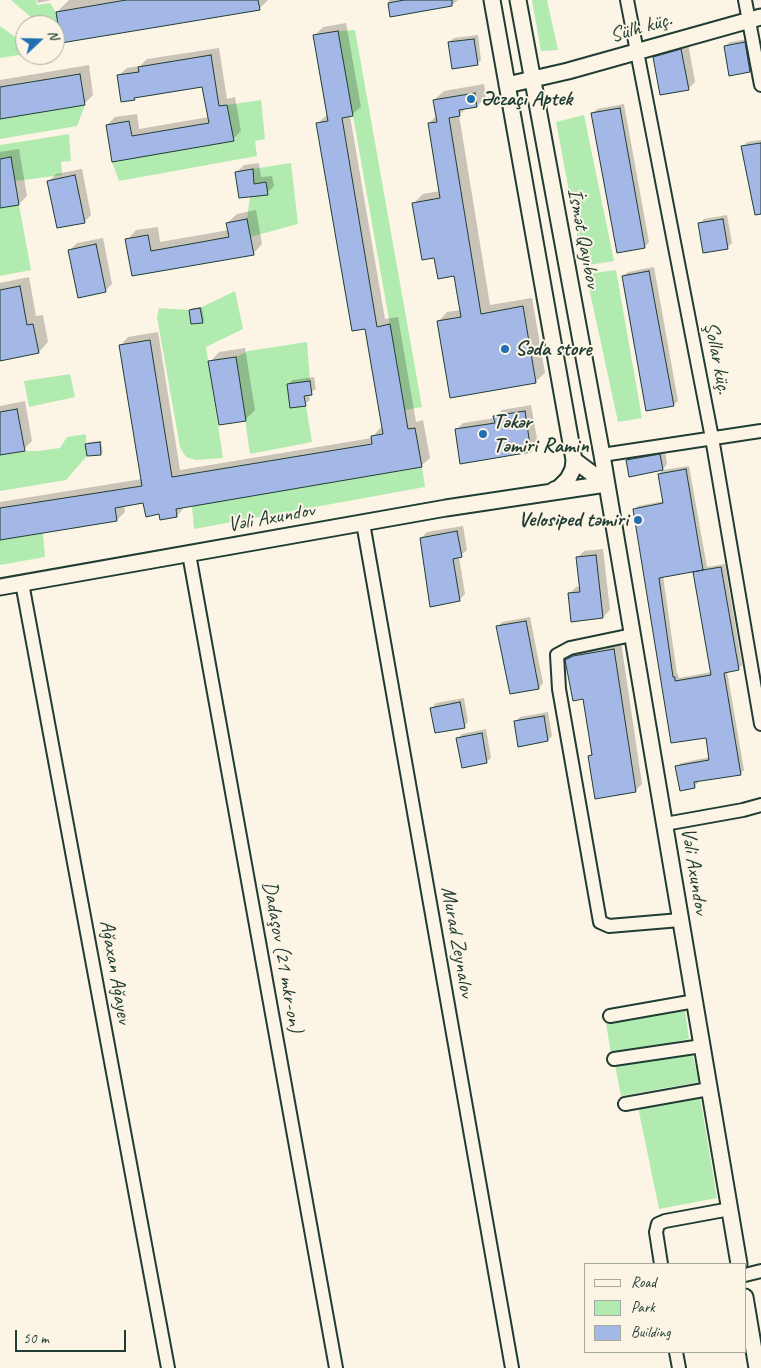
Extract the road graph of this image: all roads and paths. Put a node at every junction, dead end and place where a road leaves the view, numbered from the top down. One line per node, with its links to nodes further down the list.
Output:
1 (492, 0): 9 (street)
2 (518, 0): 7 (street, İsmət Qayıbov)
3 (627, 0): 6 (street, Şollar küç.)
4 (745, 0): 5 (street)
5 (755, 19): 6 (street, Sülh küç.); 8 (street)
6 (637, 51): 7 (street, Sülh küç.); 11 (street, Şollar küç.)
7 (532, 80): 9 (street, Sülh küç.); 12 (street, İsmət Qayıbov)
8 (761, 84)
9 (507, 85): 13 (street)
10 (761, 431): 11 (street)
11 (712, 438): 12 (street); 21 (street, Şollar küç.)
12 (602, 455): 13 (street); 14 (street, İsmət Qayıbov)
13 (574, 460): 14 (street); 15 (street)
14 (606, 484): 15 (street, Vəli Axundov); 20 (street, Vəli Axundov)
15 (550, 492): 16 (street, Vəli Axundov)
16 (363, 523): 17 (street, Vəli Axundov); 40 (street, Murad Zeynalov)
17 (189, 554): 18 (street, Vəli Axundov); 39 (street, Dadaşov (21 mkr-on))
18 (22, 583): 19 (street, Vəli Axundov); 38 (street, Ağaxan Ağayev)
19 (0, 587)
20 (632, 635): 23 (street, Vəli Axundov); 24 (street)
21 (761, 724)
22 (761, 805): 23 (street)
23 (665, 824): 24 (street, Vəli Axundov)
24 (680, 920): 25 (street, Vəli Axundov)
25 (695, 1002): 26 (street); 27 (street, Vəli Axundov)
26 (610, 1016)
27 (702, 1046): 28 (street); 29 (street, Vəli Axundov)
28 (614, 1059)
29 (709, 1089): 30 (street); 31 (street, Vəli Axundov)
30 (625, 1104)
31 (730, 1209): 32 (street); 33 (street, Vəli Axundov)
32 (662, 1263)
33 (739, 1263)
34 (761, 1271): 35 (street)
35 (746, 1275)
36 (746, 1303): 42 (street)
37 (676, 1353): 41 (street)
38 (168, 1368)
39 (336, 1368)
40 (512, 1368)
41 (679, 1368)
42 (757, 1368)

